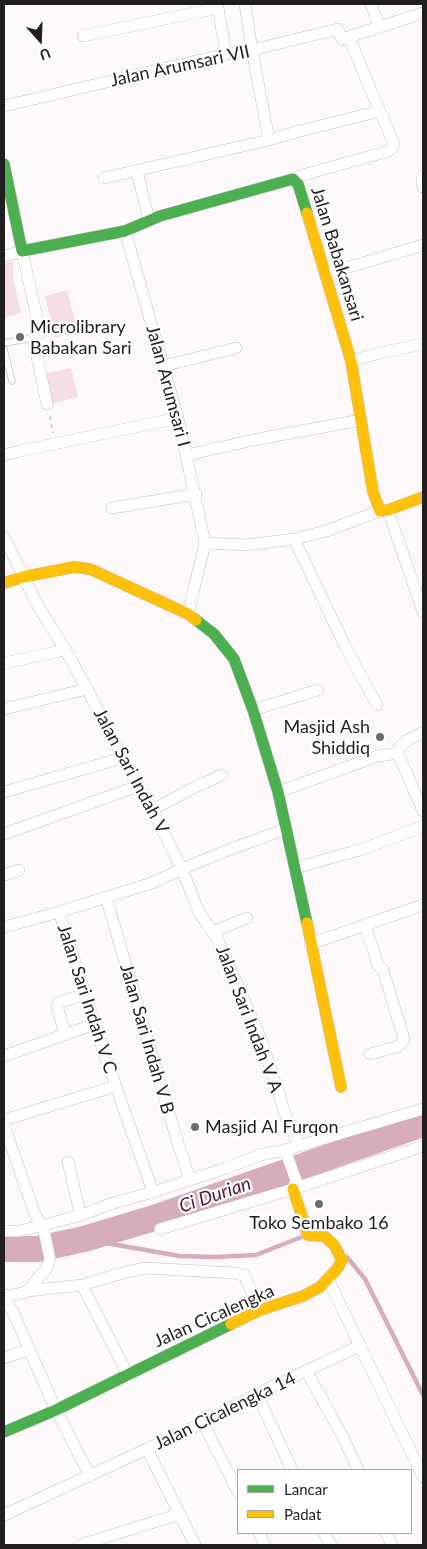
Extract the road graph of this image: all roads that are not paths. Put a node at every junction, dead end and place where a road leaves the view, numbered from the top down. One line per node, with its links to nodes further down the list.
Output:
1 (245, 4): 7 (street)
2 (371, 4): 4 (street)
3 (423, 13): 4 (street)
4 (379, 26): 6 (street)
5 (83, 36): 8 (street)
6 (350, 37): 7 (street, Jalan Arumsari VII); 10 (street)
7 (252, 50): 8 (street, Jalan Arumsari VII); 11 (street)
8 (226, 54): 9 (street, Jalan Arumsari VII)
9 (4, 106)
10 (380, 111): 11 (street); 16 (street)
11 (269, 140): 13 (street)
12 (4, 164): 18 (street)
13 (137, 171): 15 (street); 19 (street)
14 (423, 176): 17 (street)
15 (104, 178)
16 (293, 179): 19 (street, Jalan Babakansari); 24 (street, Jalan Babakansari)
17 (423, 187)
18 (8, 206): 22 (street)
19 (149, 220): 20 (street, Jalan Babakansari)
20 (125, 231): 22 (street, Jalan Babakansari); 31 (street, Jalan Arumsari I)
21 (423, 245): 24 (street)
22 (22, 251): 23 (street); 25 (street)
23 (4, 256)
24 (326, 274): 30 (street, Jalan Babakansari)
25 (34, 338): 26 (lane); 33 (street)
26 (4, 343)
27 (423, 344): 30 (street)
28 (4, 348): 32 (lane)
29 (236, 348): 31 (street)
30 (351, 362): 35 (street, Jalan Babakansari)
31 (163, 366): 34 (street, Jalan Arumsari I)
32 (12, 381)
33 (47, 404)
34 (178, 418): 36 (street, Jalan Arumsari I); 37 (street)
35 (361, 420): 36 (street); 41 (street, Jalan Babakansari)
36 (187, 454): 38 (street, Jalan Arumsari I)
37 (4, 455)
38 (196, 494): 40 (street); 44 (street, Jalan Arumsari I)
39 (423, 497): 41 (street)
40 (112, 508)
41 (384, 510): 43 (street); 47 (street)
42 (4, 537): 45 (street, Jalan Sari Indah V)
43 (294, 539): 44 (street); 53 (street)
44 (205, 543): 48 (street)
45 (23, 577): 46 (street); 48 (street); 49 (street, Jalan Sari Indah V)
46 (4, 583)
47 (423, 612)
48 (188, 614): 55 (street)
49 (65, 649): 50 (street); 51 (street, Jalan Sari Indah V)
50 (4, 663)
51 (87, 689): 54 (street); 58 (street, Jalan Sari Indah V)
52 (318, 690): 55 (street)
53 (377, 705)
54 (4, 709)
55 (253, 710): 62 (street)
56 (423, 732): 57 (street)
57 (398, 753): 62 (street); 64 (street)
58 (122, 756): 60 (street, Jalan Sari Indah V); 61 (street)
59 (222, 775): 63 (street)
60 (138, 786): 63 (street, Jalan Sari Indah V); 67 (street)
61 (4, 792)
62 (278, 792): 66 (street)
63 (152, 810): 69 (street, Jalan Sari Indah V)
64 (423, 811)
65 (423, 826): 68 (street)
66 (286, 829): 68 (street); 69 (street)
67 (4, 834)
68 (295, 868): 79 (street)
69 (182, 869): 72 (street); 78 (street, Jalan Sari Indah V A)
70 (18, 870): 71 (street)
71 (4, 874)
72 (106, 897): 74 (street); 94 (street, Jalan Sari Indah V B)
73 (423, 905): 76 (street)
74 (59, 912): 77 (street); 80 (street, Jalan Sari Indah V C)
75 (248, 918): 78 (street)
76 (365, 926): 79 (street); 83 (street)
77 (4, 927)
78 (212, 932): 90 (street, Jalan Sari Indah V A)
79 (310, 944): 86 (street)
80 (85, 994): 81 (street, Jalan Sari Indah V C); 82 (street)
81 (94, 1024): 82 (street); 85 (street, Jalan Sari Indah V C)
82 (65, 1034): 84 (street)
83 (370, 1054)
84 (4, 1056)
85 (116, 1086): 88 (street); 96 (street, Jalan Sari Indah V C)
86 (341, 1087)
87 (423, 1109): 90 (street)
88 (4, 1120)
89 (5, 1130): 98 (street)
90 (299, 1145): 92 (street)
91 (423, 1146): 95 (street)
92 (286, 1153): 94 (street); 95 (street)
93 (68, 1162): 97 (street)
94 (190, 1180): 96 (street)
95 (295, 1184): 99 (street); 101 (street, Jalan Cicalengka)
96 (153, 1192): 97 (street)
97 (82, 1215): 98 (street)
98 (43, 1228): 100 (street); 103 (street)
99 (160, 1229)
100 (4, 1231)
101 (328, 1279): 105 (street, Jalan Cicalengka); 106 (street)
102 (82, 1285): 103 (street); 105 (street); 110 (street)
103 (28, 1291): 104 (street)
104 (4, 1297): 107 (street)
105 (260, 1310): 110 (street, Jalan Cicalengka)
106 (359, 1346): 109 (street, Jalan Cicalengka 14); 119 (street)
107 (30, 1349): 108 (street); 112 (street)
108 (4, 1358)
109 (307, 1372): 111 (street, Jalan Cicalengka 14); 117 (street)
110 (128, 1375): 112 (street, Jalan Cicalengka)
111 (257, 1394): 113 (street, Jalan Cicalengka 14); 116 (street)
112 (56, 1410): 114 (street, Jalan Cicalengka); 118 (street)
113 (203, 1422): 115 (street, Jalan Cicalengka 14); 120 (street)
114 (4, 1432)
115 (147, 1449): 118 (street, Jalan Cicalengka 14); 121 (street)
116 (292, 1469)
117 (358, 1469)
118 (90, 1476): 122 (street, Jalan Cicalengka 14)
119 (423, 1477)
120 (237, 1490)
121 (180, 1514): 124 (street); 125 (street)
122 (4, 1515)
123 (325, 1534): 126 (street)
124 (80, 1545)
125 (195, 1545)
126 (331, 1545)

